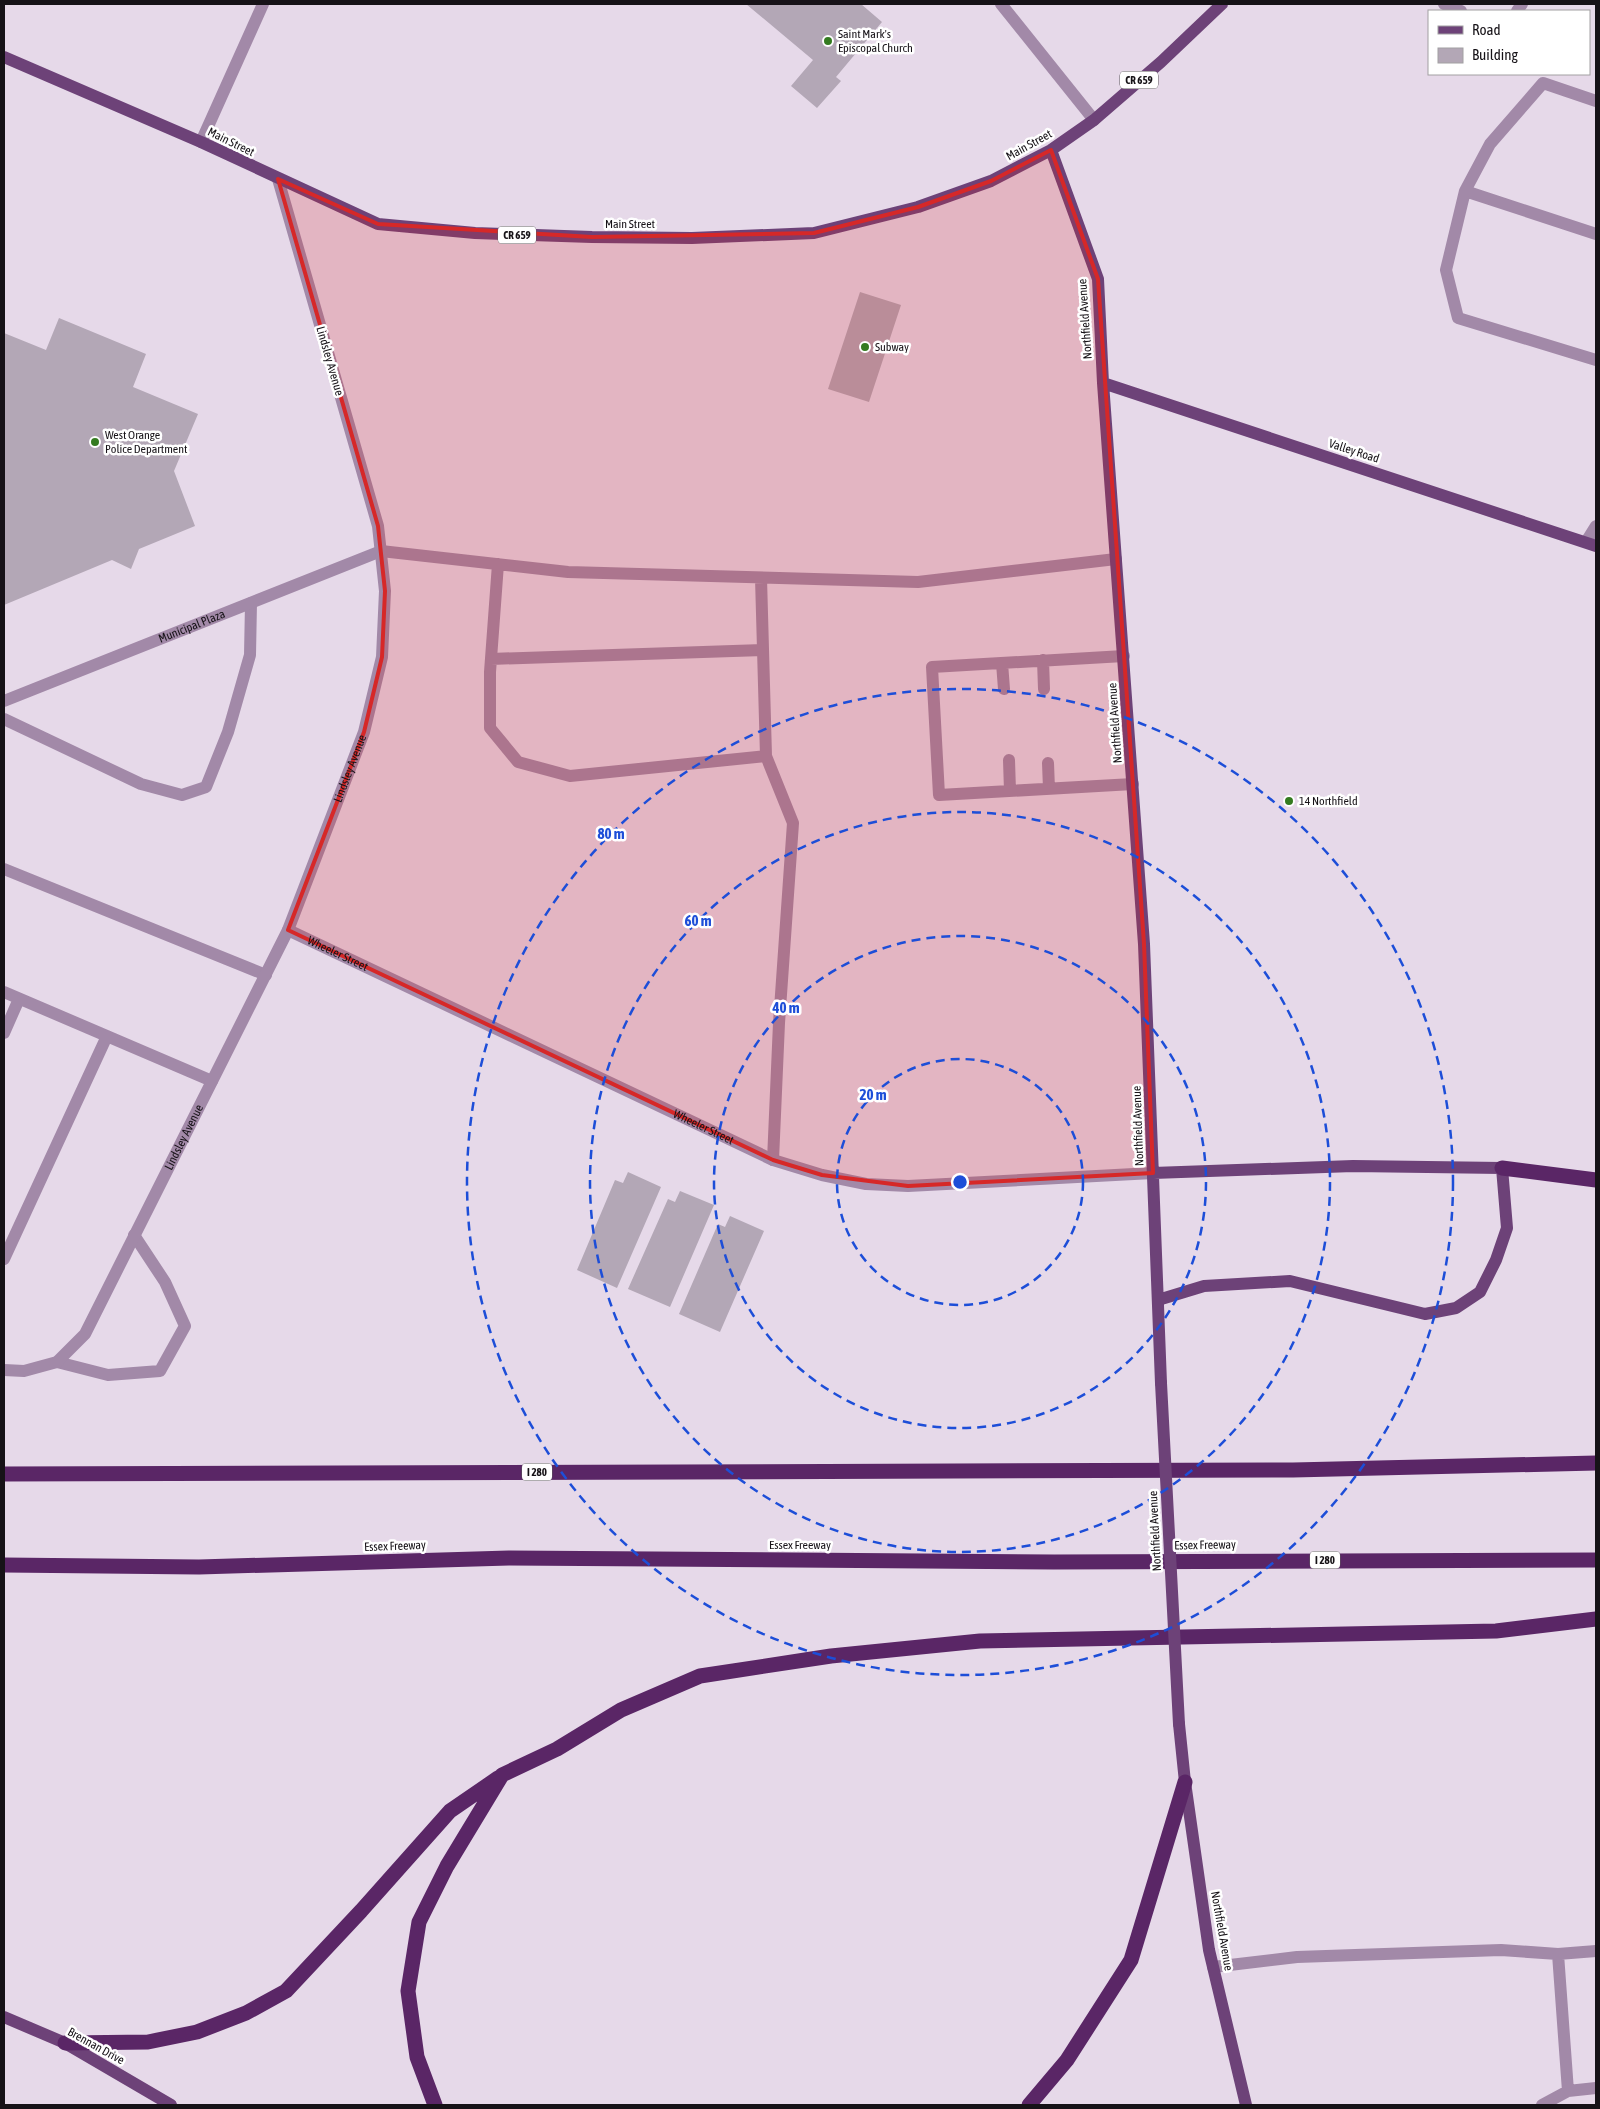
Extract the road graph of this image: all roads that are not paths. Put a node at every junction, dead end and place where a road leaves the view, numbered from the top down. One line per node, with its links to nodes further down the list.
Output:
1 (263, 4): 9 (street)
2 (1001, 4): 8 (street)
3 (1222, 4): 8 (main road, Main Street / CR 659)
4 (1444, 4): 5 (street)
5 (1459, 10)
6 (4, 57): 9 (main road, Main Street / CR 659)
7 (1596, 101): 12 (street)
8 (1094, 120): 10 (main road, Main Street / CR 659)
9 (201, 142): 11 (main road, Main Street / CR 659)
10 (1051, 150): 11 (main road, Main Street / CR 659); 15 (main road, Northfield Avenue)
11 (278, 179): 18 (street, Lindsley Avenue)
12 (1466, 191): 13 (street); 14 (street)
13 (1596, 234)
14 (1596, 360)
15 (1103, 383): 17 (main road, Valley Road); 19 (main road, Northfield Avenue)
16 (1596, 526): 17 (street)
17 (1591, 544)
18 (380, 552): 20 (street); 22 (street, Municipal Plaza); 39 (street, Lindsley Avenue)
19 (1116, 559): 21 (street); 24 (main road, Northfield Avenue)
20 (498, 564): 21 (street); 25 (street)
21 (761, 578): 23 (street)
22 (250, 603): 30 (street, Municipal Plaza); 31 (street)
23 (763, 650): 25 (street); 32 (street)
24 (1124, 656): 26 (street); 35 (main road, Northfield Avenue)
25 (491, 659): 32 (street)
26 (1043, 660): 27 (street); 29 (street)
27 (1002, 663): 28 (street); 37 (street)
28 (1004, 689)
29 (1044, 689)
30 (4, 701)
31 (4, 719)
32 (766, 756): 46 (street)
33 (1009, 760): 37 (street)
34 (1048, 763): 36 (street)
35 (1133, 784): 36 (street); 48 (main road, Northfield Avenue)
36 (1049, 789): 37 (street)
37 (1010, 791)
38 (4, 869): 40 (street)
39 (288, 930): 40 (street, Lindsley Avenue); 46 (street, Wheeler Street)
40 (266, 974): 45 (street, Lindsley Avenue)
41 (4, 992): 42 (street)
42 (19, 999): 43 (street); 44 (street)
43 (4, 1033)
44 (107, 1036): 45 (street); 51 (street)
45 (212, 1081): 50 (street, Lindsley Avenue)
46 (773, 1160): 48 (street, Wheeler Street)
47 (1502, 1168): 48 (main road); 49 (highway); 52 (main road)
48 (1153, 1173): 52 (main road, Northfield Avenue)
49 (1596, 1180)
50 (134, 1235): 53 (street, Lindsley Avenue); 53 (street)
51 (4, 1259)
52 (1158, 1300): 61 (main road, Northfield Avenue, bridge)
53 (57, 1362): 54 (street)
54 (4, 1370)
55 (1596, 1463): 56 (highway, I 280)
56 (4, 1474)
57 (1596, 1560): 58 (highway, Essex Freeway / I 280)
58 (4, 1565)
59 (1596, 1619): 60 (highway)
60 (502, 1776): 66 (highway); 70 (highway)
61 (1185, 1782): 64 (main road, Northfield Avenue); 71 (highway)
62 (1596, 1951): 63 (street)
63 (1558, 1954): 64 (street); 68 (street)
64 (1214, 1967): 72 (main road, Northfield Avenue)
65 (4, 2017): 66 (main road, Brennan Drive)
66 (65, 2043): 69 (main road, Brennan Drive)
67 (1596, 2088): 68 (street)
68 (1568, 2091): 73 (street)
69 (171, 2105)
70 (435, 2105)
71 (1028, 2105)
72 (1246, 2105)
73 (1542, 2105)

